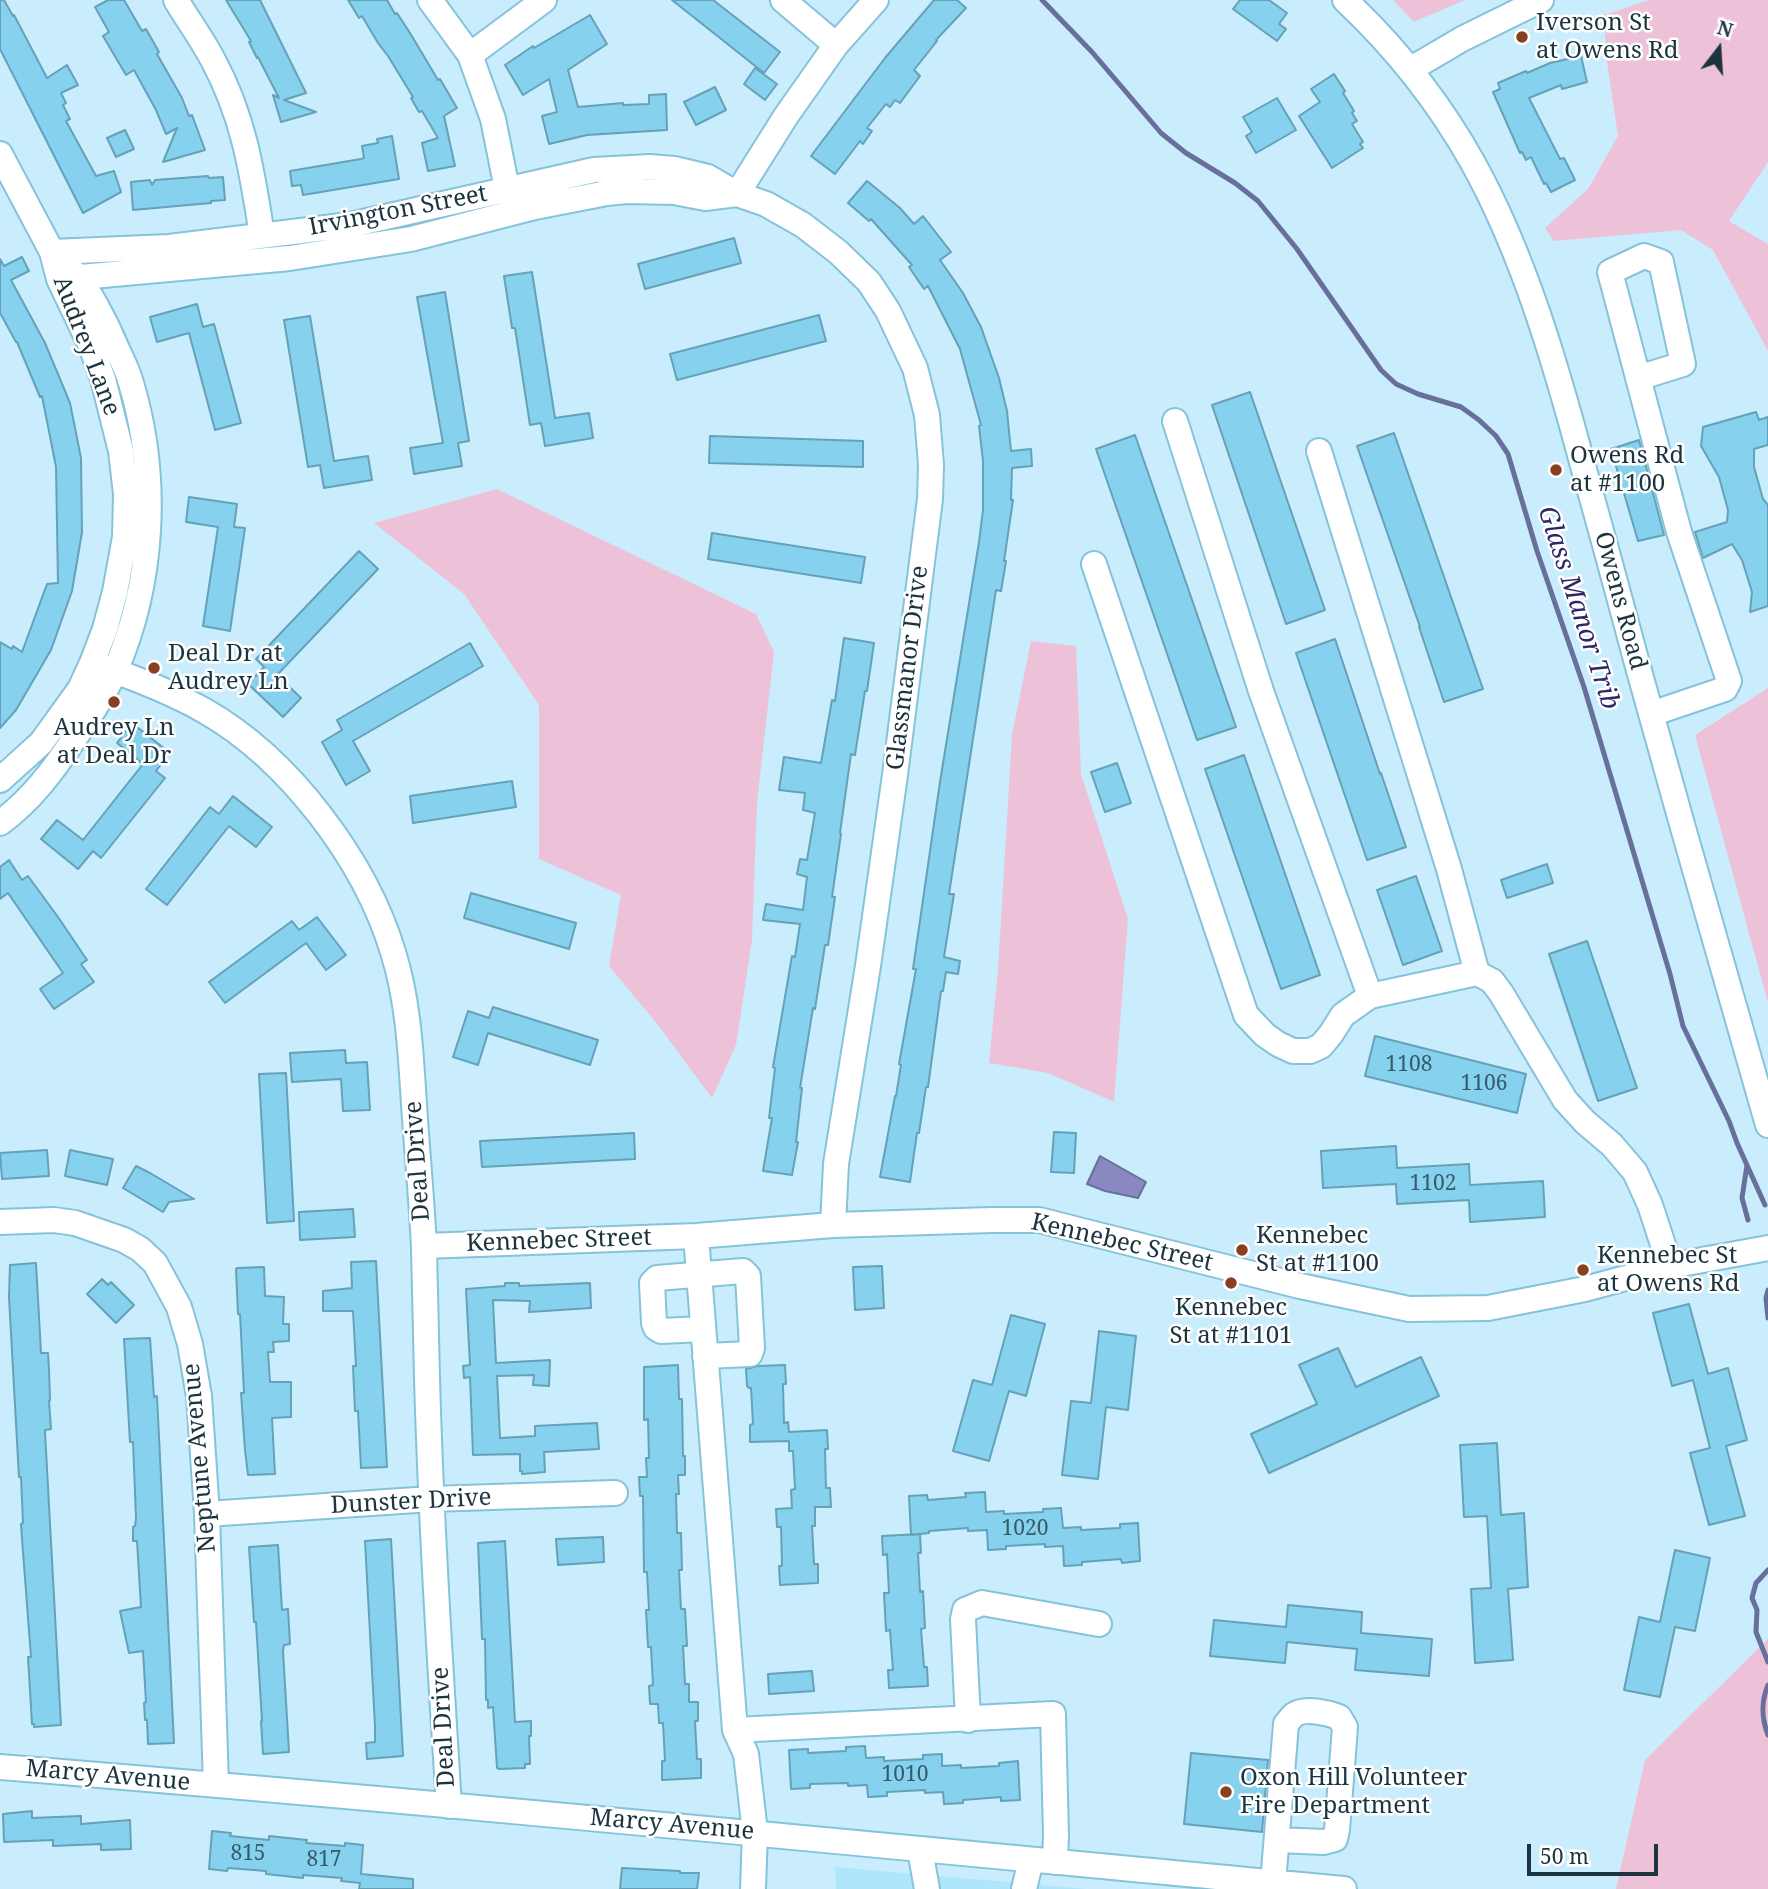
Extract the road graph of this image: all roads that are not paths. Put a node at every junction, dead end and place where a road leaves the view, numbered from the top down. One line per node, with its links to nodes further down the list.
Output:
1 (176, 0): 15 (street)
2 (430, 0): 9 (street)
3 (544, 0): 9 (street)
4 (783, 0): 8 (street)
5 (876, 0): 8 (street)
6 (1345, 0): 10 (street, Owens Road)
7 (1541, 0): 10 (street)
8 (836, 45): 14 (street)
9 (470, 55): 13 (street)
10 (1411, 69): 24 (street, Owens Road)
11 (0, 154): 17 (street, Audrey Lane)
12 (626, 179): 13 (street, Irvington Street); 14 (street, Irvington Street); 16 (street, Irvington Street)
13 (507, 189): 16 (street, Irvington Street)
14 (737, 194): 31 (street, Glassmanor Drive)
15 (262, 235): 16 (street, Irvington Street); 17 (street, Irvington Street)
16 (352, 236): 18 (street, Irvington Street)
17 (52, 252): 18 (street, Audrey Lane)
18 (69, 277): 23 (street, Audrey Lane)
19 (1638, 378): 19 (street); 24 (street)
20 (1175, 421): 28 (street)
21 (1319, 451): 27 (street)
22 (1094, 564): 28 (street)
23 (103, 667): 25 (street, Audrey Lane); 26 (street, Audrey Lane); 33 (street, Deal Drive)
24 (1651, 714): 29 (street, Owens Road)
25 (0, 780)
26 (1, 819)
27 (1477, 973): 28 (street); 35 (street)
28 (1370, 996)
29 (1768, 1125)
30 (0, 1222): 41 (street, Neptune Avenue)
31 (833, 1225): 32 (street, Kennebec Street); 35 (street, Kennebec Street)
32 (696, 1236): 33 (street, Kennebec Street); 36 (street)
33 (424, 1246): 40 (street, Deal Drive)
34 (1768, 1248): 35 (street, Kennebec Street)
35 (1670, 1266)
36 (699, 1274): 37 (street); 37 (street); 38 (street)
37 (703, 1329): 38 (street)
38 (705, 1356): 44 (street)
39 (615, 1493): 40 (street, Dunster Drive)
40 (430, 1499): 41 (street, Dunster Drive); 47 (street, Deal Drive)
41 (207, 1514): 46 (street, Neptune Avenue)
42 (1099, 1624): 43 (street)
43 (968, 1720): 44 (street); 51 (street)
44 (735, 1730): 48 (street)
45 (0, 1767): 46 (street, Marcy Avenue)
46 (216, 1784): 47 (street, Marcy Avenue)
47 (449, 1806): 48 (street, Marcy Avenue)
48 (755, 1832): 50 (street, Marcy Avenue); 56 (street)
49 (1277, 1840): 49 (street); 53 (street)
50 (920, 1850): 51 (street, Marcy Avenue); 57 (street)
51 (1043, 1861): 52 (street, Marcy Avenue); 58 (street)
52 (1186, 1882): 54 (street, Marcy Avenue)
53 (1273, 1883): 54 (street, Marcy Avenue); 55 (street, Marcy Avenue)
54 (1231, 1884)
55 (1316, 1888): 59 (street, Marcy Avenue)
56 (754, 1889)
57 (927, 1889)
58 (1024, 1889)
59 (1344, 1889)

